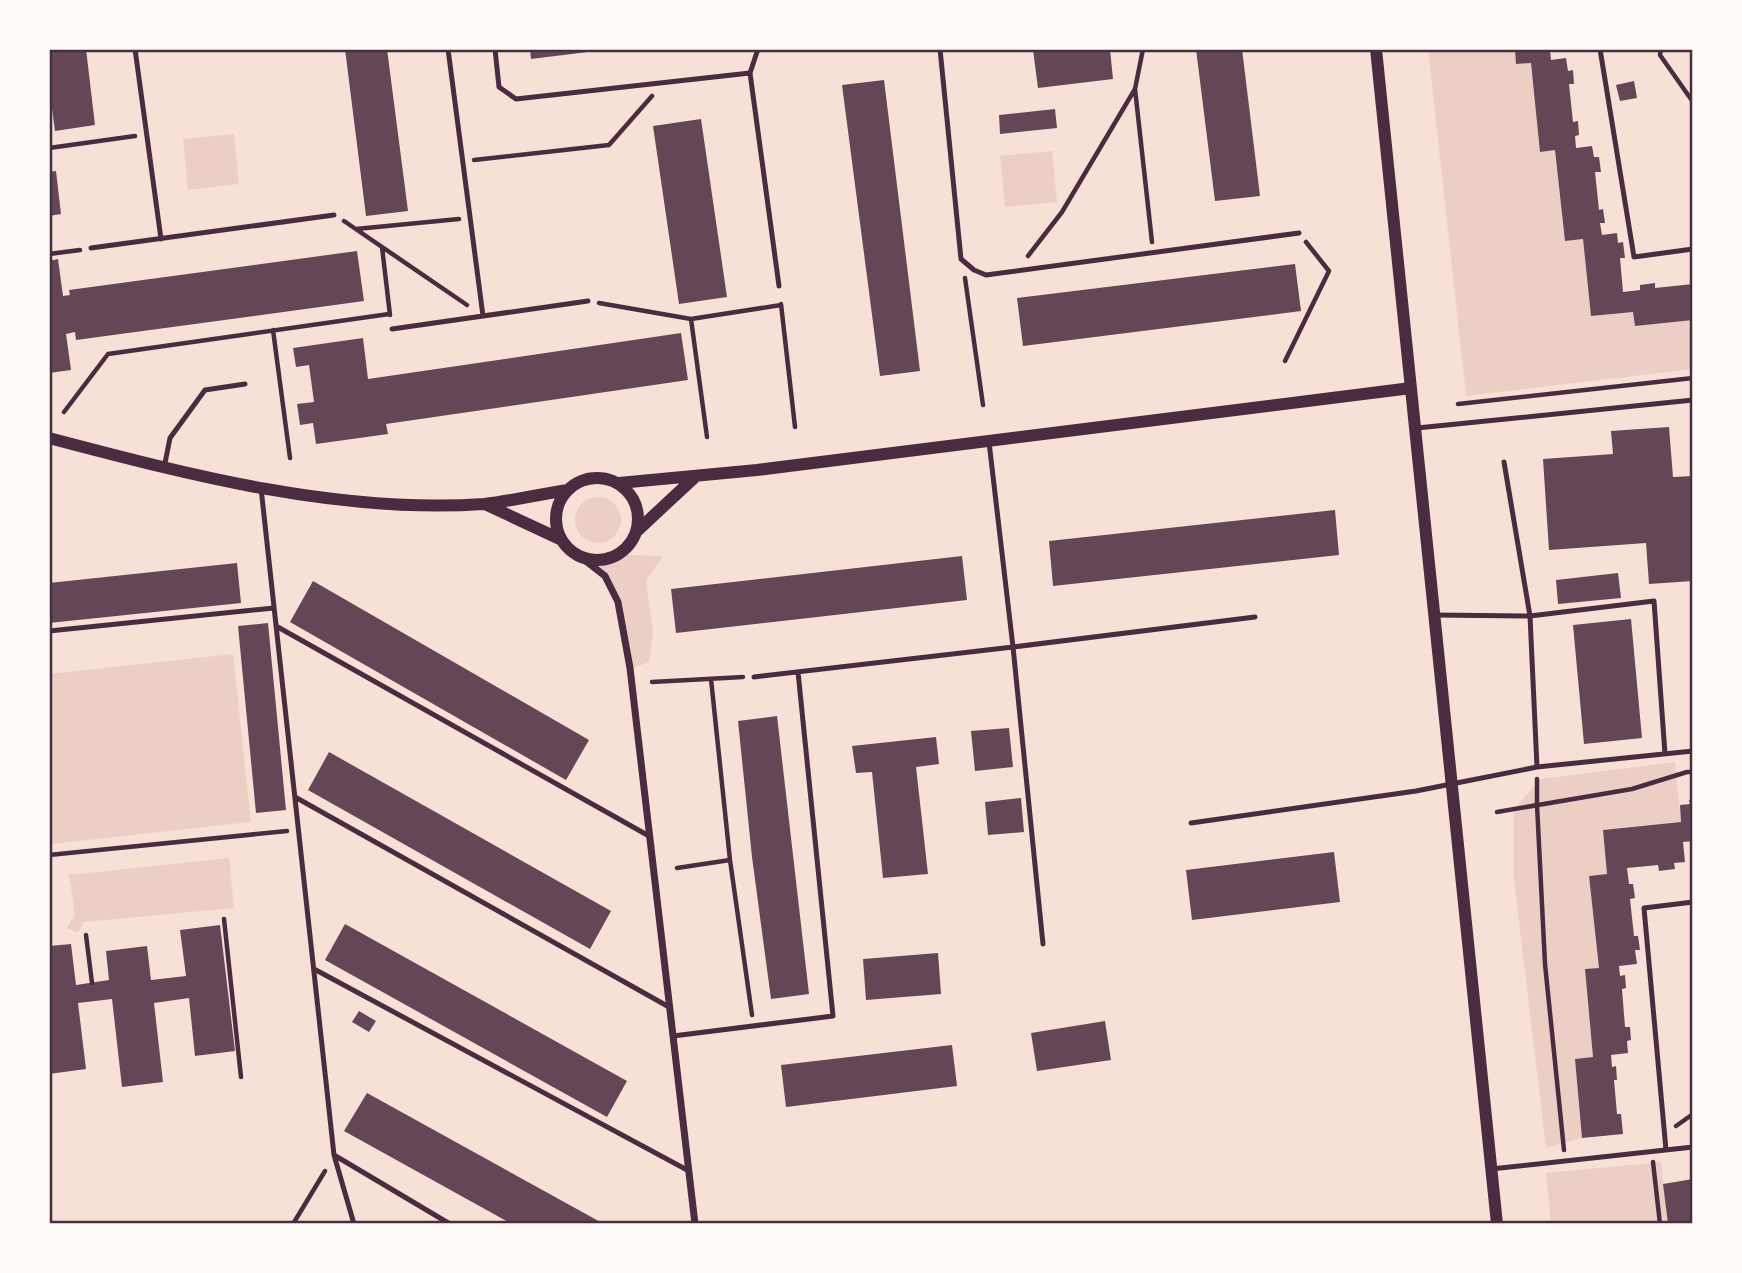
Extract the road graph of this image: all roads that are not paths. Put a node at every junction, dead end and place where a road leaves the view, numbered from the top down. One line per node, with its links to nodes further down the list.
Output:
1 (135, 49): 11 (lane)
2 (448, 49): 16 (lane)
3 (495, 49): 8 (lane)
4 (758, 49): 8 (lane)
5 (940, 49): 10 (lane)
6 (1376, 49): 19 (street)
7 (1600, 49): 13 (lane)
8 (750, 73): 14 (lane)
9 (334, 215): 11 (lane)
10 (1299, 233)
11 (161, 239): 12 (lane)
12 (91, 248)
13 (1693, 249)
14 (779, 286)
15 (587, 300): 16 (lane)
16 (483, 316): 17 (lane)
17 (392, 329)
18 (245, 384): 25 (lane)
19 (1411, 388): 21 (street); 23 (street)
20 (1693, 400): 21 (lane)
21 (1414, 429): 35 (street)
22 (49, 438): 25 (street)
23 (989, 442): 26 (street); 40 (lane)
24 (1504, 463): 36 (lane)
25 (164, 468): 28 (street)
26 (695, 477): 27 (street); 31 (street)
27 (619, 483): 29 (street); 31 (street)
28 (261, 488): 30 (street); 34 (lane)
29 (568, 490): 30 (street); 32 (street)
30 (485, 503): 32 (street)
31 (637, 531): 33 (street)
32 (562, 540): 33 (street)
33 (582, 558): 49 (street)
34 (274, 608): 38 (lane); 39 (lane)
35 (1434, 615): 36 (lane); 46 (street)
36 (1530, 616): 44 (lane); 45 (lane)
37 (1255, 617): 40 (lane)
38 (276, 626): 47 (lane); 49 (lane)
39 (49, 631)
40 (1013, 647): 41 (lane); 51 (lane)
41 (797, 672): 42 (lane); 54 (lane)
42 (754, 677)
43 (1693, 751): 44 (lane)
44 (1665, 754): 45 (lane)
45 (1537, 767): 46 (lane)
46 (1451, 785): 48 (lane); 58 (street)
47 (295, 797): 52 (lane); 53 (lane)
48 (1191, 823)
49 (649, 836): 53 (street)
50 (1693, 902): 56 (lane)
51 (1043, 944)
52 (314, 969): 57 (lane); 59 (lane)
53 (669, 1007): 54 (street)
54 (673, 1036): 59 (street)
55 (1693, 1147): 56 (lane)
56 (1666, 1150): 58 (lane)
57 (334, 1155): 60 (lane); 61 (lane)
58 (1491, 1169): 63 (street)
59 (689, 1171): 62 (street)
60 (355, 1224)
61 (450, 1224)
62 (695, 1224)
63 (1497, 1224)

